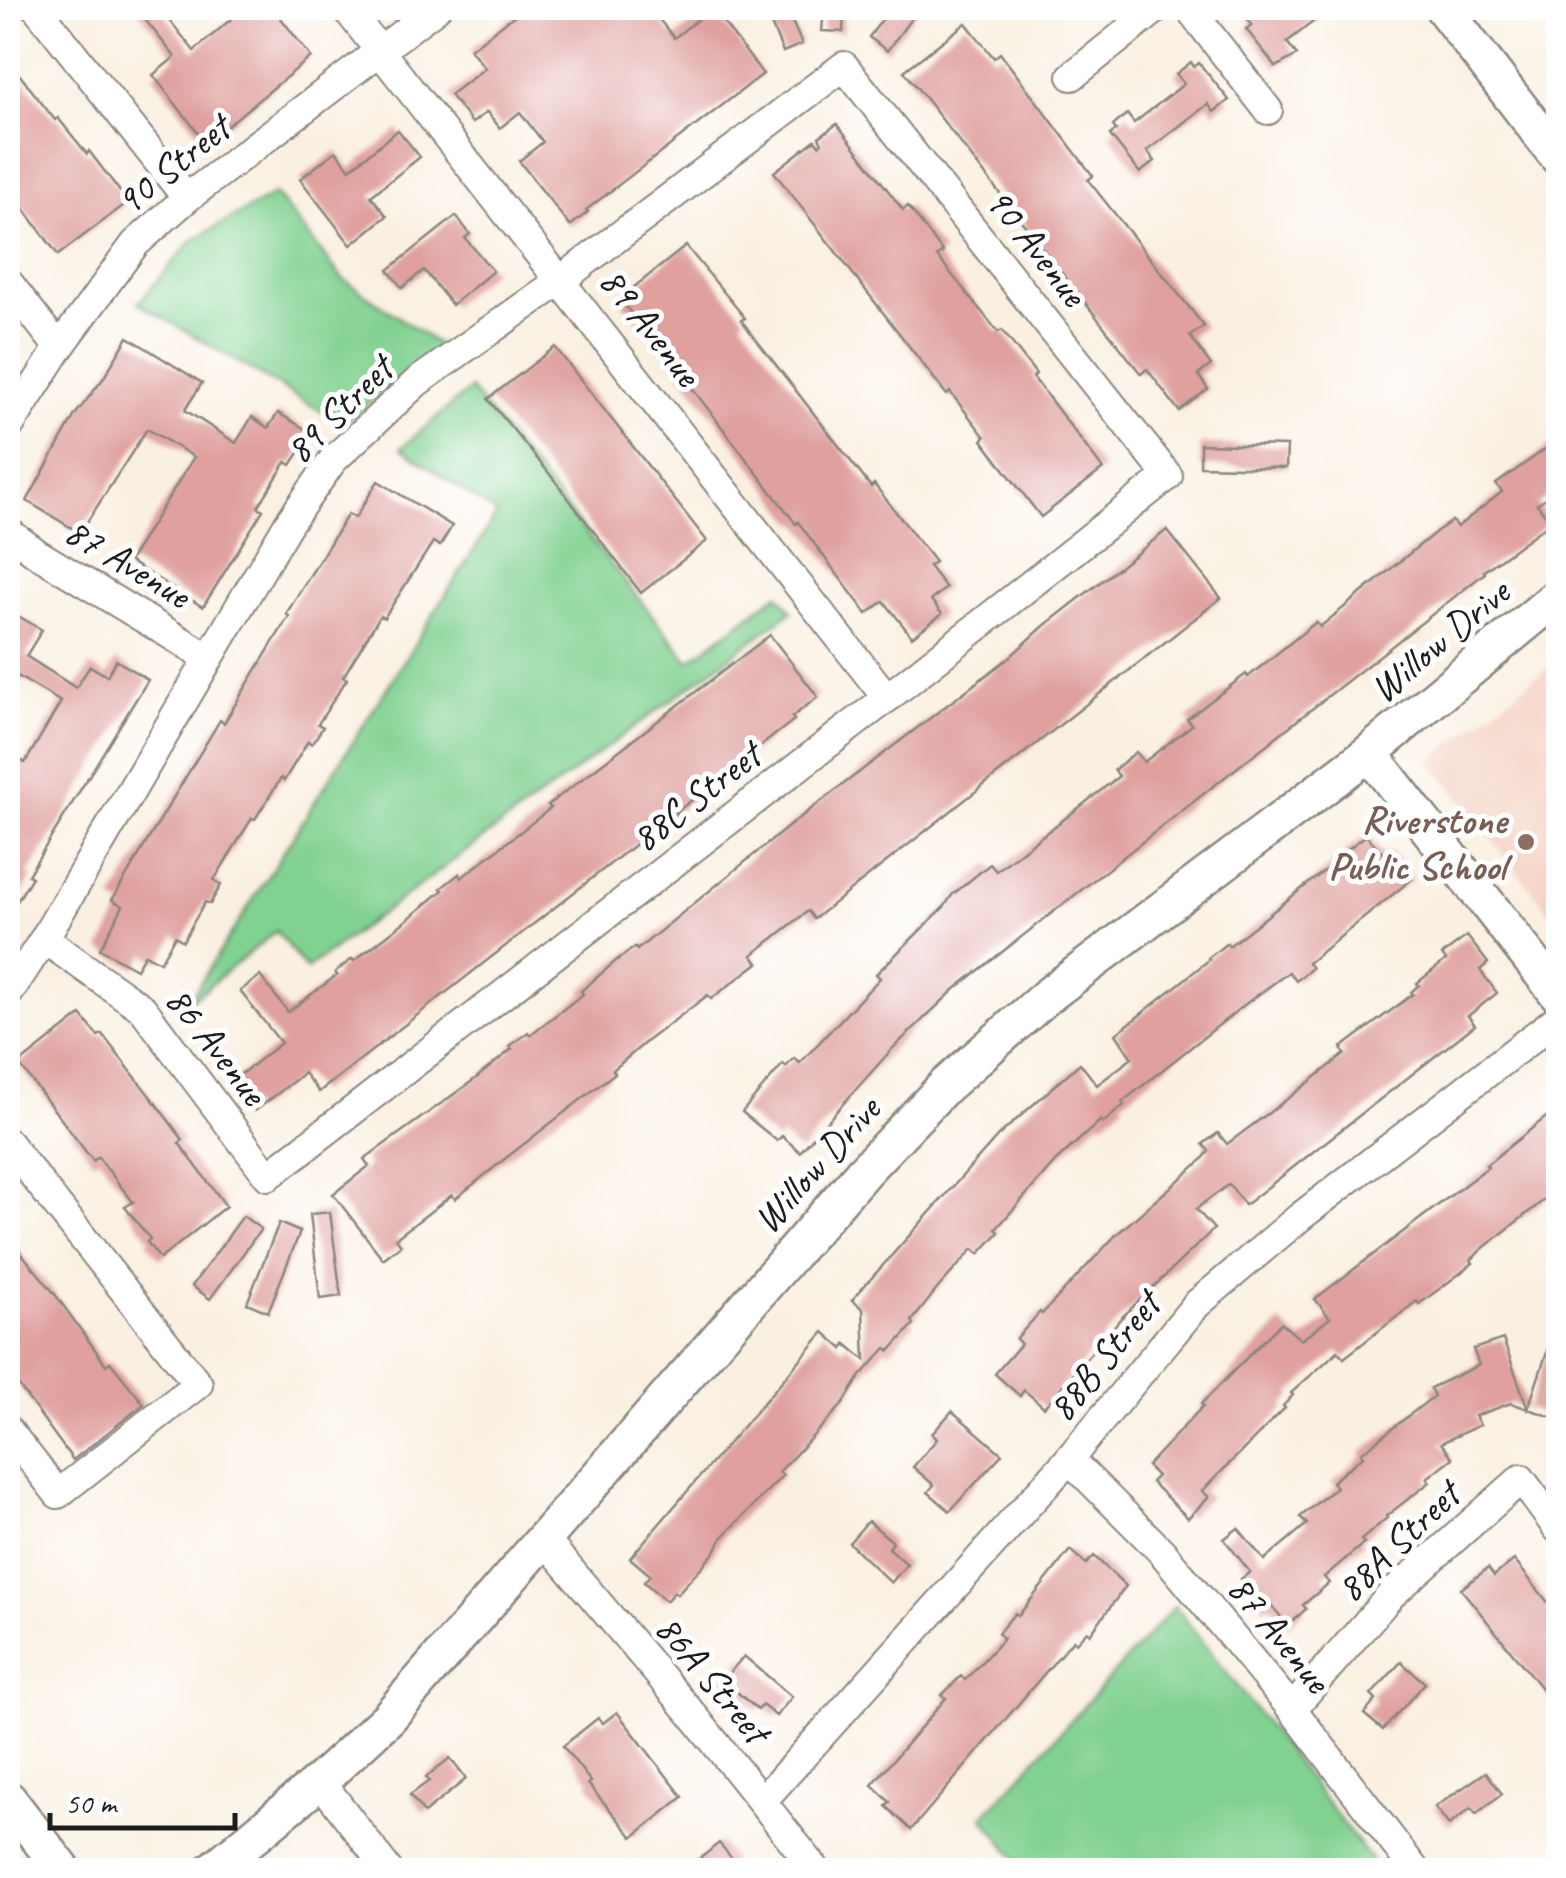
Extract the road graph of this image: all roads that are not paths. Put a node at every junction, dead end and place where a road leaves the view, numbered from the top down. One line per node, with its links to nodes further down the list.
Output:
1 (37, 8): 12 (street)
2 (346, 8): 7 (street, 89 Avenue)
3 (436, 8): 7 (street, 90 Street)
4 (1158, 8): 9 (street)
5 (1189, 8): 10 (street)
6 (1443, 8): 11 (street)
7 (381, 52): 12 (street, 90 Street); 13 (street, 89 Avenue)
8 (844, 66): 13 (street, 89 Street); 17 (street, 90 Avenue)
9 (1072, 76)
10 (1268, 110)
11 (1558, 158)
12 (187, 198): 15 (street, 90 Street)
13 (562, 280): 20 (street, 89 Street); 21 (street, 89 Avenue)
14 (8, 282): 15 (street)
15 (59, 348): 16 (street, 90 Street)
16 (8, 428)
17 (1168, 476): 21 (street, 88C Street)
18 (8, 532): 20 (street, 87 Avenue)
19 (1558, 596): 22 (street, Willow Drive)
20 (209, 658): 23 (street, 89 Street)
21 (887, 698): 28 (street, 88C Street)
22 (1369, 753): 25 (street); 32 (street, Willow Drive)
23 (44, 940): 24 (street, 89 Street); 28 (street, 86 Avenue)
24 (8, 994)
25 (1558, 994)
26 (1558, 1018): 30 (street, 88B Street)
27 (8, 1143): 29 (street)
28 (268, 1176)
29 (8, 1430)
30 (1069, 1459): 33 (street, 87 Avenue); 36 (street, 88B Street)
31 (1558, 1529): 33 (street, 88A Street)
32 (544, 1539): 34 (street, Willow Drive); 36 (street, 86A Street)
33 (1292, 1709): 41 (street, 87 Avenue)
34 (320, 1781): 38 (street, Willow Drive); 39 (street)
35 (8, 1799): 37 (street)
36 (762, 1800): 40 (street, 86A Street)
37 (63, 1870)
38 (213, 1870)
39 (388, 1870)
40 (816, 1870)
41 (1415, 1870)

